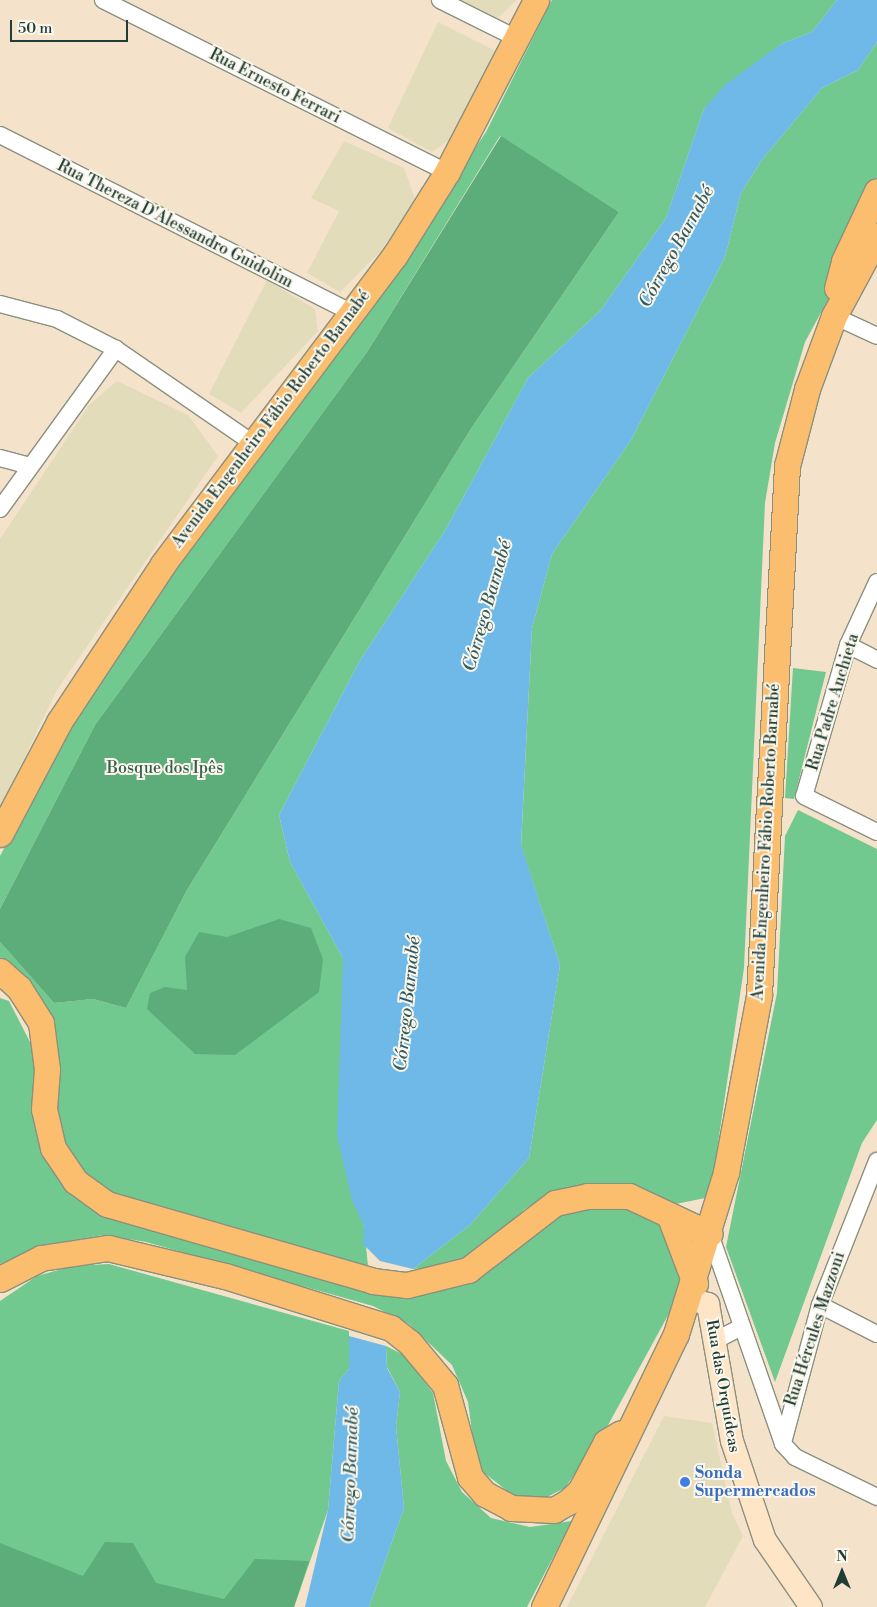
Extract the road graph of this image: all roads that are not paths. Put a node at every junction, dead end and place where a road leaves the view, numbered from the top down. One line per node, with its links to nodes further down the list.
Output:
1 (103, 0): 6 (street, Rua Ernesto Ferrari)
2 (440, 0): 4 (street)
3 (536, 0): 4 (main road, Avenida Engenheiro Fábio Roberto Barnabé)
4 (518, 39): 6 (main road, Avenida Engenheiro Fábio Roberto Barnabé)
5 (0, 136): 10 (street, Rua Thereza D'Alessandro Guidolim)
6 (447, 172): 10 (main road, Avenida Engenheiro Fábio Roberto Barnabé)
7 (877, 191): 11 (main road)
8 (877, 236): 11 (main road, Avenida Engenheiro Fábio Roberto Barnabé)
9 (0, 304): 13 (street)
10 (350, 312): 14 (main road, Avenida Engenheiro Fábio Roberto Barnabé)
11 (834, 316): 12 (street); 28 (main road, Avenida Engenheiro Fábio Roberto Barnabé)
12 (877, 336)
13 (116, 349): 14 (street); 16 (street)
14 (253, 443): 22 (main road, Avenida Engenheiro Fábio Roberto Barnabé)
15 (0, 458): 16 (street)
16 (30, 466): 17 (street)
17 (0, 509)
18 (877, 582): 19 (street, Rua Padre Anchieta)
19 (848, 645): 20 (street); 21 (street, Rua Padre Anchieta)
20 (877, 660)
21 (877, 832)
22 (0, 834)
23 (0, 971): 25 (main road)
24 (0, 991): 25 (main road)
25 (43, 1045): 27 (main road)
26 (876, 1165): 31 (street, Rua Hércules Mazzoni)
27 (670, 1217): 28 (main road); 30 (main road)
28 (710, 1234): 30 (main road, Avenida Engenheiro Fábio Roberto Barnabé); 32 (street)
29 (0, 1279): 35 (main road)
30 (692, 1291): 34 (main road, Rua das Orquídeas); 35 (main road, Avenida Engenheiro Fábio Roberto Barnabé)
31 (820, 1305): 33 (street); 36 (street, Rua Hércules Mazzoni)
32 (742, 1327): 34 (street); 36 (street)
33 (877, 1334)
34 (716, 1340): 39 (main road, Rua das Orquídeas)
35 (633, 1425): 38 (main road, Avenida Engenheiro Fábio Roberto Barnabé)
36 (784, 1444): 37 (street)
37 (877, 1497)
38 (544, 1607)
39 (811, 1607)

